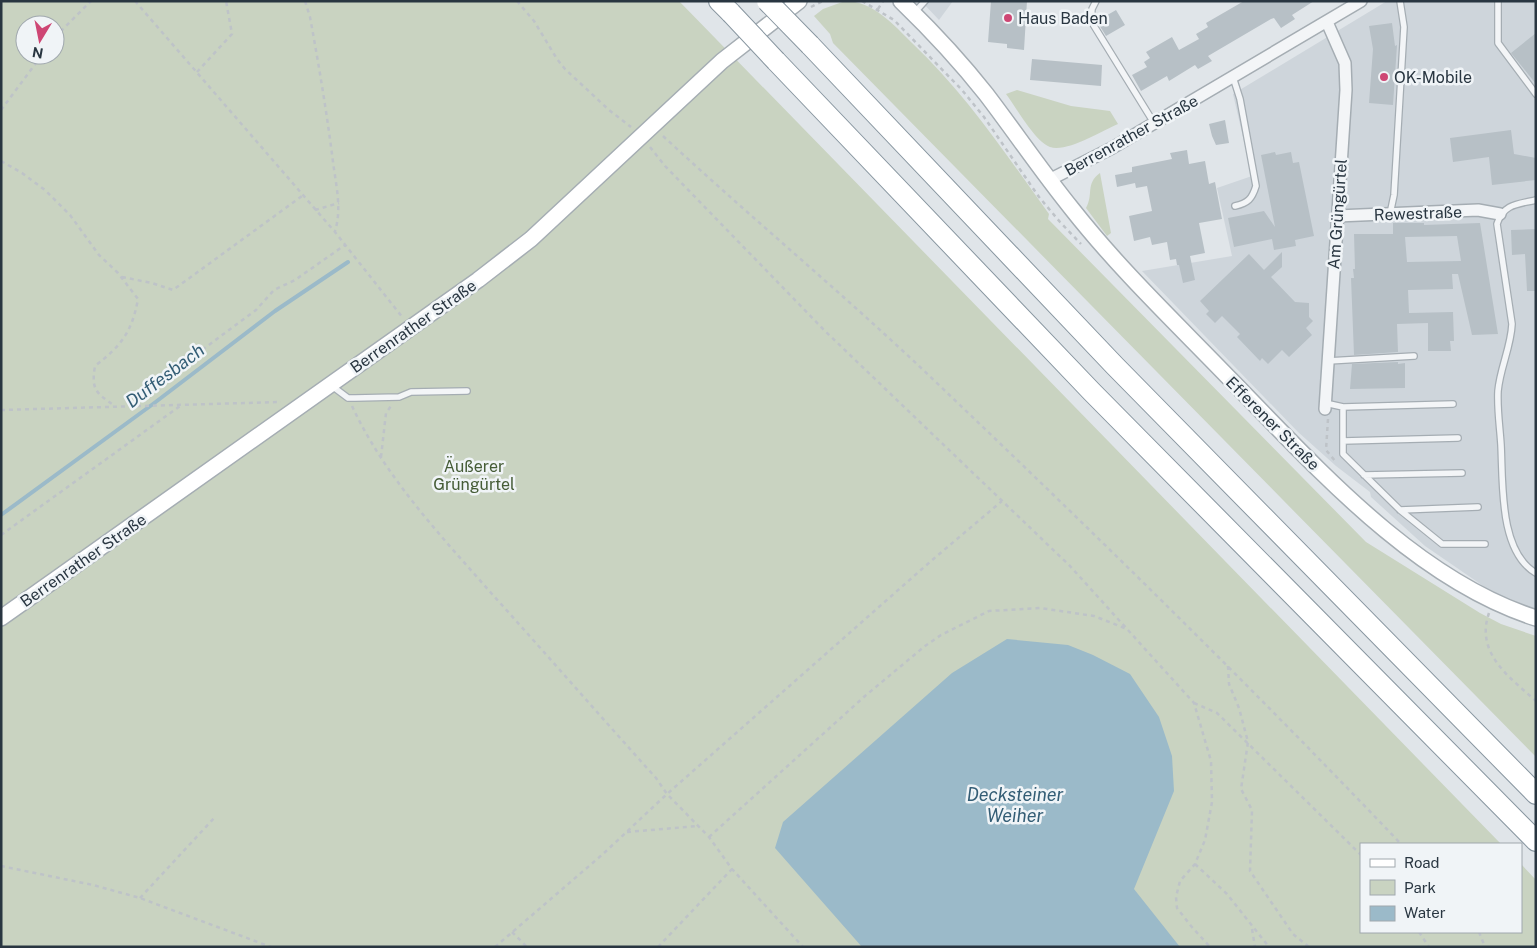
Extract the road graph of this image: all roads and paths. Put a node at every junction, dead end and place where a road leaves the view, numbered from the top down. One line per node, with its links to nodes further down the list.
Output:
1 (91, 1): 19 (path)
2 (135, 1): 21 (path)
3 (226, 1): 21 (path)
4 (305, 1): 32 (path)
5 (517, 1): 27 (path)
6 (768, 1): 76 (highway, bridge)
7 (799, 1): 27 (street, Berrenrather Straße)
8 (862, 1): 9 (path)
9 (883, 1)
10 (901, 1): 17 (street, Berrenrather Straße)
11 (925, 1): 17 (lane)
12 (1096, 1): 25 (lane)
13 (1361, 1): 18 (street, Berrenrather Straße)
14 (1400, 1): 35 (lane)
15 (1498, 1): 23 (lane)
16 (725, 7): 81 (highway, bridge)
17 (913, 14): 29 (street, Berrenrather Straße)
18 (1327, 22): 22 (street, Berrenrather Straße); 37 (street, Am Grüngürtel)
19 (65, 27)
20 (35, 65): 24 (path)
21 (197, 72): 30 (path)
22 (1233, 78): 25 (street, Berrenrather Straße); 33 (lane)
23 (1536, 94)
24 (1, 110)
25 (1154, 124): 29 (street, Berrenrather Straße)
26 (660, 134): 71 (path)
27 (641, 136): 41 (street, Berrenrather Straße); 61 (path)
28 (1, 160): 40 (path)
29 (1049, 180): 67 (street, Efferener Straße)
30 (302, 196): 34 (path); 40 (path)
31 (1536, 200): 36 (lane)
32 (339, 203): 34 (path); 38 (path)
33 (1235, 206)
34 (315, 210): 38 (path)
35 (1390, 214): 36 (street, Rewestraße); 37 (street, Rewestraße)
36 (1500, 214): 66 (lane)
37 (1337, 216): 43 (street, Am Grüngürtel)
38 (335, 232): 39 (path)
39 (345, 245): 41 (path); 50 (path)
40 (122, 278): 54 (path)
41 (411, 327): 44 (street, Berrenrather Straße)
42 (1414, 356): 43 (lane)
43 (1328, 361): 52 (street, Am Grüngürtel)
44 (330, 385): 47 (lane); 68 (street, Berrenrather Straße)
45 (467, 391): 46 (lane)
46 (396, 396): 47 (lane); 58 (path)
47 (348, 398): 58 (path)
48 (280, 402): 51 (path)
49 (1453, 404): 53 (lane)
50 (135, 406): 51 (path); 54 (path)
51 (182, 406): 64 (path)
52 (1325, 406): 53 (lane)
53 (1343, 406): 57 (lane)
54 (116, 407): 55 (path)
55 (1, 410)
56 (1458, 438): 57 (lane)
57 (1343, 441): 60 (lane)
58 (381, 457): 75 (path)
59 (1462, 473): 60 (lane)
60 (1364, 475): 63 (lane)
61 (1002, 501): 70 (path); 75 (path)
62 (1478, 507): 63 (lane)
63 (1400, 510): 65 (lane)
64 (1, 535)
65 (1485, 544)
66 (1536, 573)
67 (1493, 602): 69 (street, Efferener Straße); 72 (path)
68 (1, 618)
69 (1536, 618)
70 (1127, 629): 73 (path); 80 (path)
71 (1228, 665): 74 (path); 82 (path)
72 (1536, 701)
73 (1194, 703): 74 (path); 84 (path)
74 (1248, 742): 83 (path); 100 (path)
75 (667, 794): 78 (path); 79 (path)
76 (1536, 794)
77 (216, 816): 87 (path)
78 (698, 826): 79 (path); 80 (path)
79 (626, 832): 89 (path)
80 (709, 837): 86 (path)
81 (1536, 841)
82 (1400, 843)
83 (1360, 854)
84 (1195, 864): 88 (path); 97 (path)
85 (1, 866): 87 (path)
86 (732, 869): 95 (path); 96 (path)
87 (140, 898): 92 (path)
88 (1252, 928): 98 (path); 99 (path)
89 (512, 932): 93 (path); 94 (path)
90 (1420, 933): 101 (path)
91 (1479, 933): 102 (path)
92 (271, 947)
93 (495, 947)
94 (527, 947)
95 (658, 947)
96 (803, 947)
97 (1210, 947)
98 (1255, 947)
99 (1269, 947)
100 (1309, 947)
101 (1429, 947)
102 (1485, 947)

